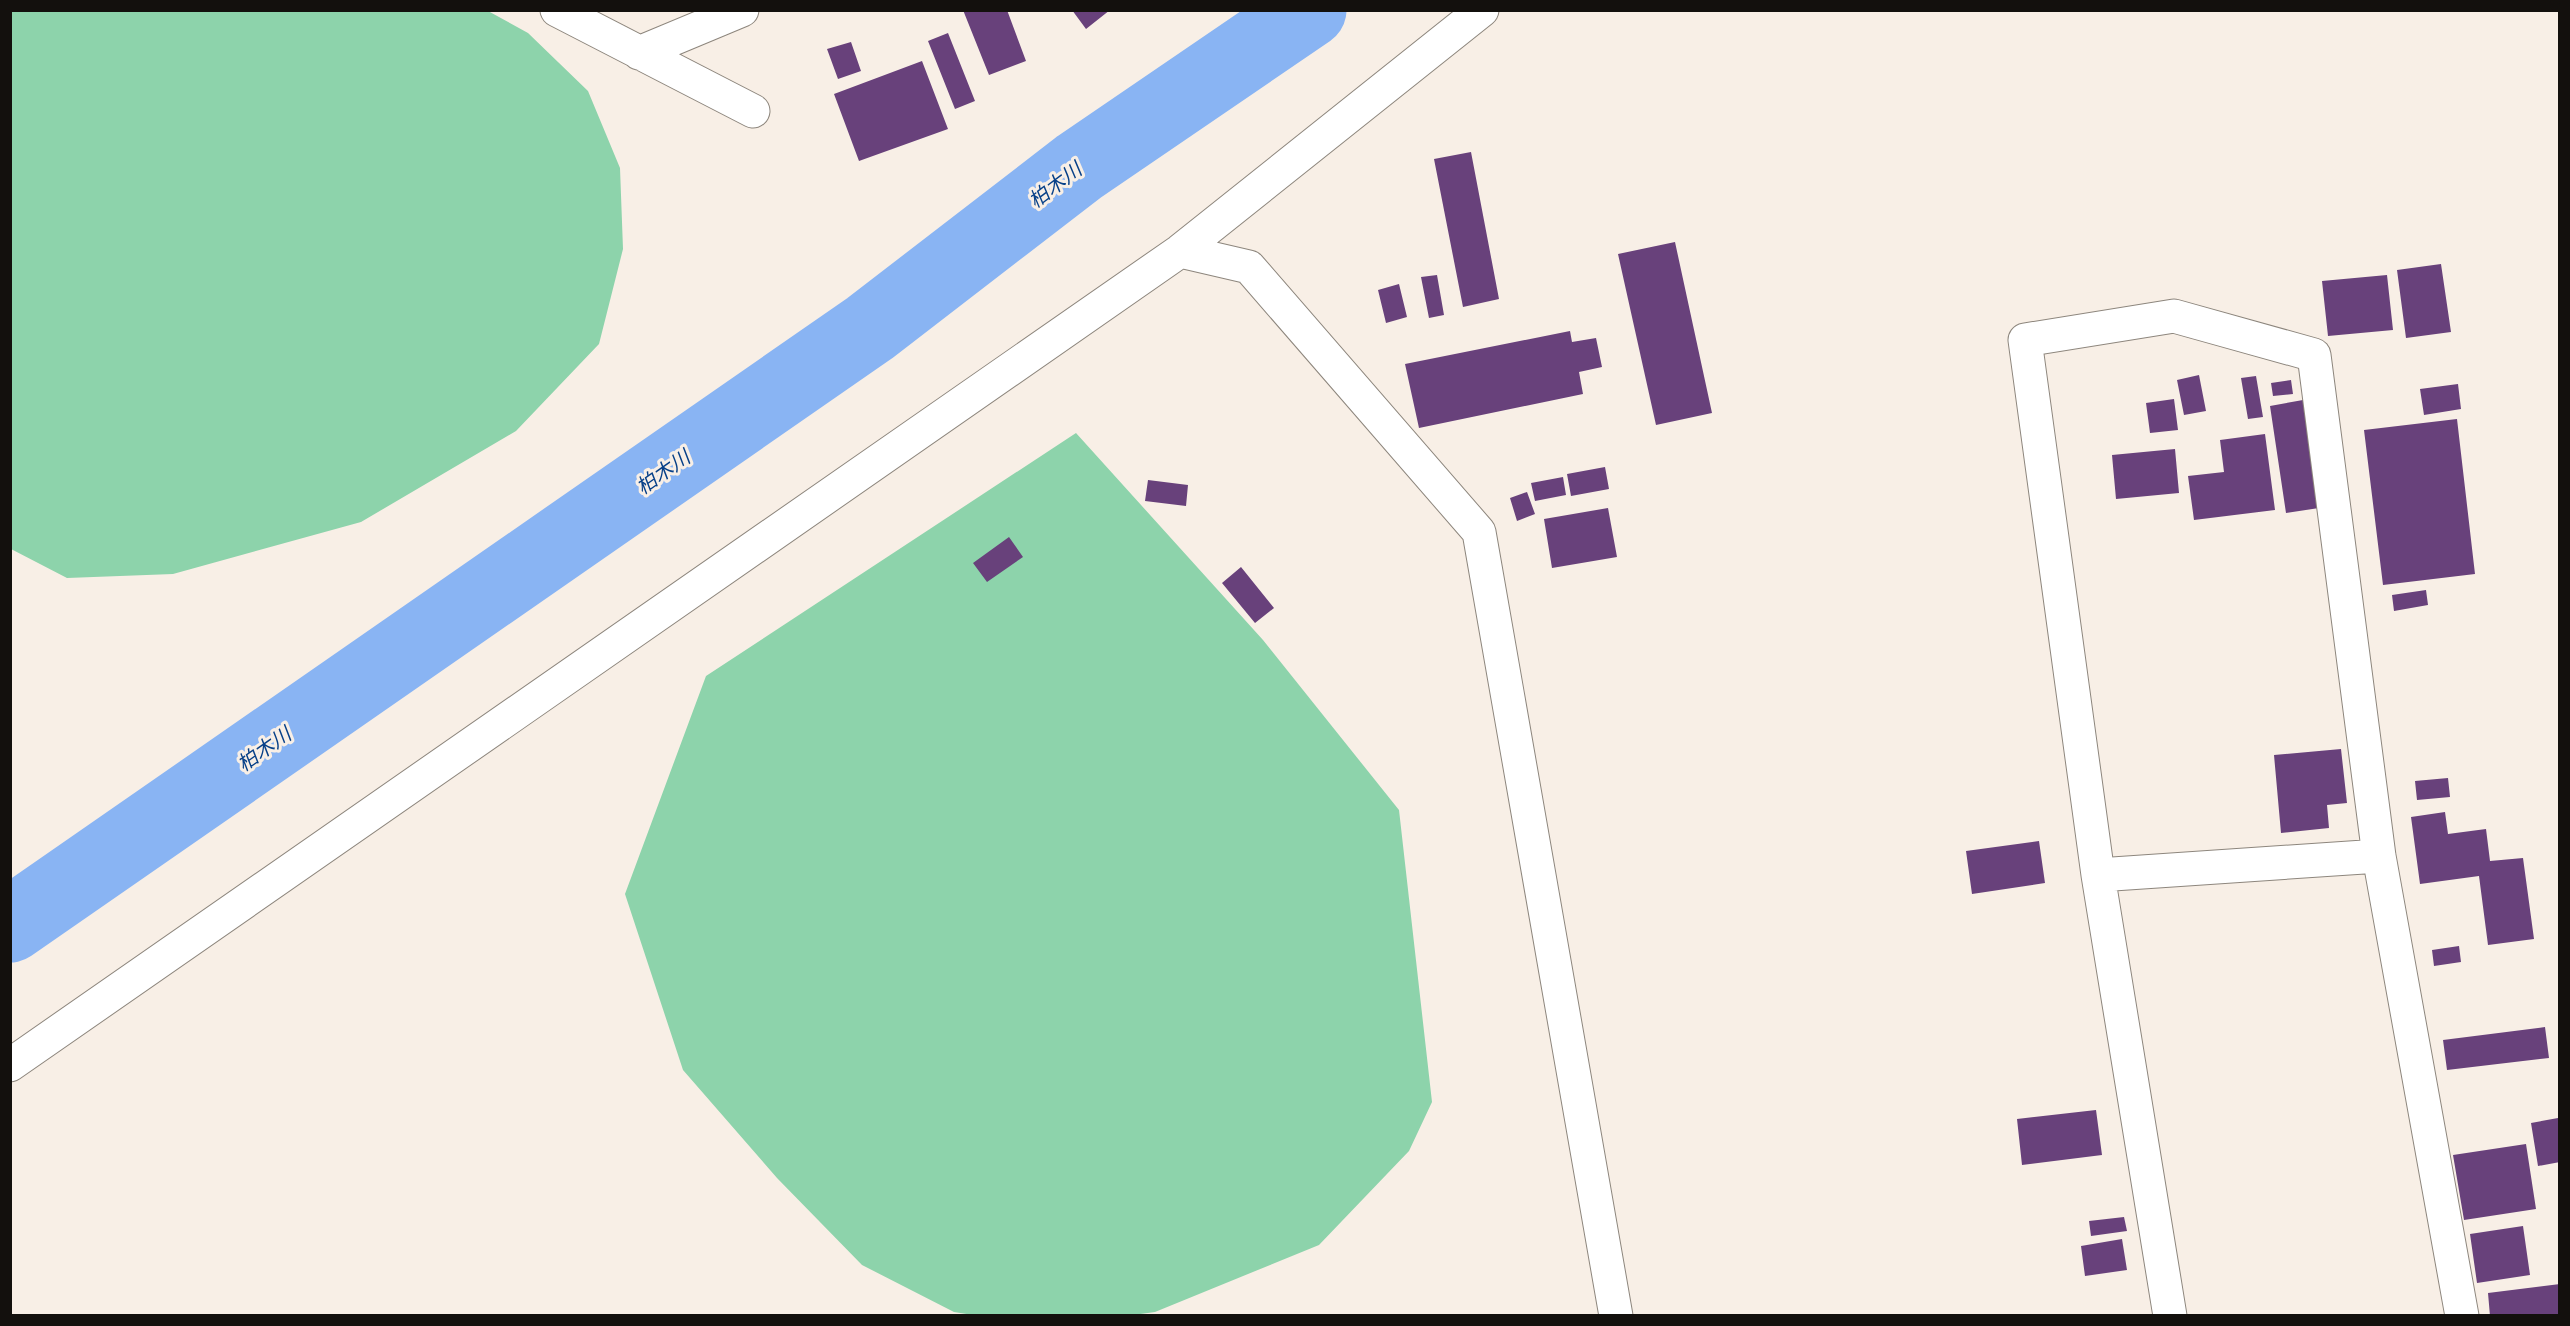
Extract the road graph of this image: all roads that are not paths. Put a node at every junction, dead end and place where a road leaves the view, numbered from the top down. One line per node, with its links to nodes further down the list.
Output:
1 (557, 10): 4 (street)
2 (742, 10): 4 (street)
3 (1482, 10): 6 (street)
4 (639, 52): 5 (street)
5 (753, 111)
6 (1180, 250): 9 (street); 10 (street)
7 (2379, 856): 8 (street); 8 (street); 12 (street)
8 (2098, 875): 11 (street)
9 (10, 1065)
10 (1616, 1316)
11 (2170, 1316)
12 (2462, 1316)

